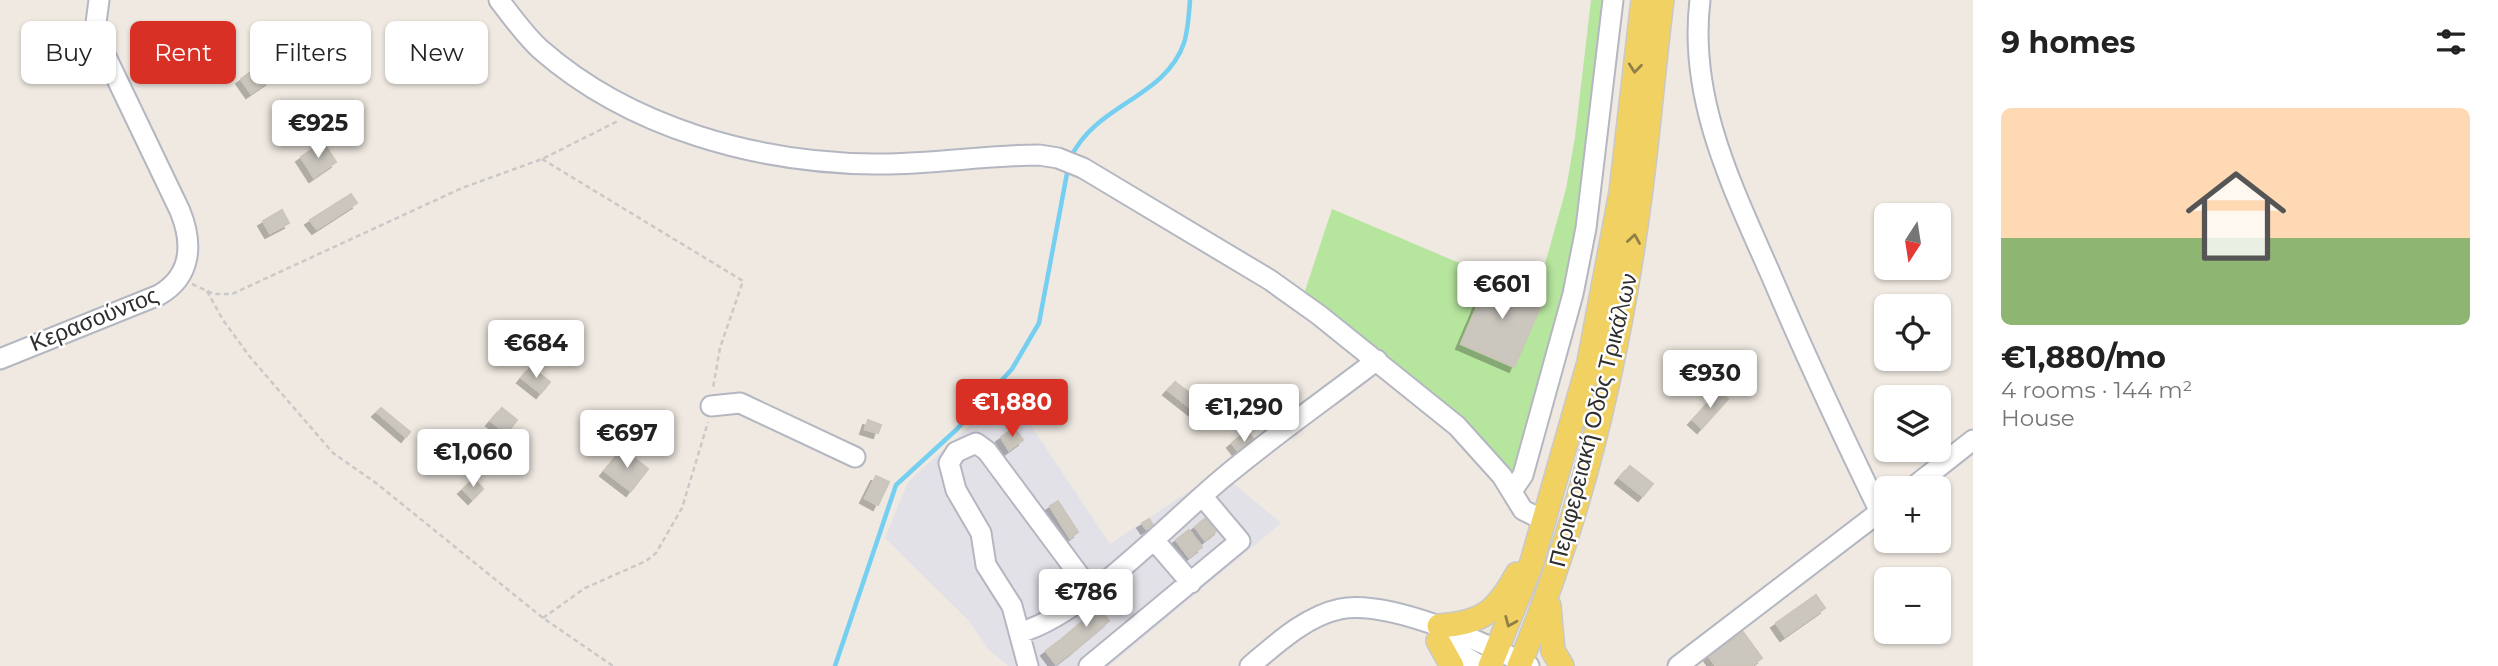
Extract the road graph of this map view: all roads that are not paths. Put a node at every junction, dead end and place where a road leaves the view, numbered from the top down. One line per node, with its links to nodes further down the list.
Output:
1 (100, 0): 7 (street, Κερασούντος)
2 (499, 0): 8 (street)
3 (1613, 0): 13 (street)
4 (1643, 0): 17 (main road, Περιφερειακή Οδός Τρικάλων, one-way to 17)
5 (1662, 0): 21 (main road, Περιφερειακή Οδός Τρικάλων, one-way to 5)
6 (1700, 0): 14 (street)
7 (0, 359)
8 (1377, 360): 13 (street); 15 (street)
9 (711, 405): 11 (street)
10 (1973, 440): 12 (street)
11 (855, 457)
12 (1927, 476)
13 (1511, 491): 17 (street)
14 (1874, 492)
15 (1203, 497): 18 (street); 19 (street)
16 (1874, 517): 31 (street)
17 (1543, 526): 23 (main road); 24 (main road, Περιφερειακή Οδός Τρικάλων, one-way to 24)
18 (1154, 540): 19 (street); 20 (street)
19 (1191, 583): 27 (street)
20 (1091, 591): 22 (street); 22 (street)
21 (1549, 591): 25 (main road, Περιφερειακή Οδός Τρικάλων); 30 (main road)
22 (1021, 632): 26 (street)
23 (1439, 633): 24 (street); 28 (street); 29 (main road)
24 (1490, 661): 25 (street)
25 (1523, 665)
26 (1028, 666)
27 (1089, 666)
28 (1250, 666)
29 (1452, 666)
30 (1562, 666)
31 (1678, 666)

